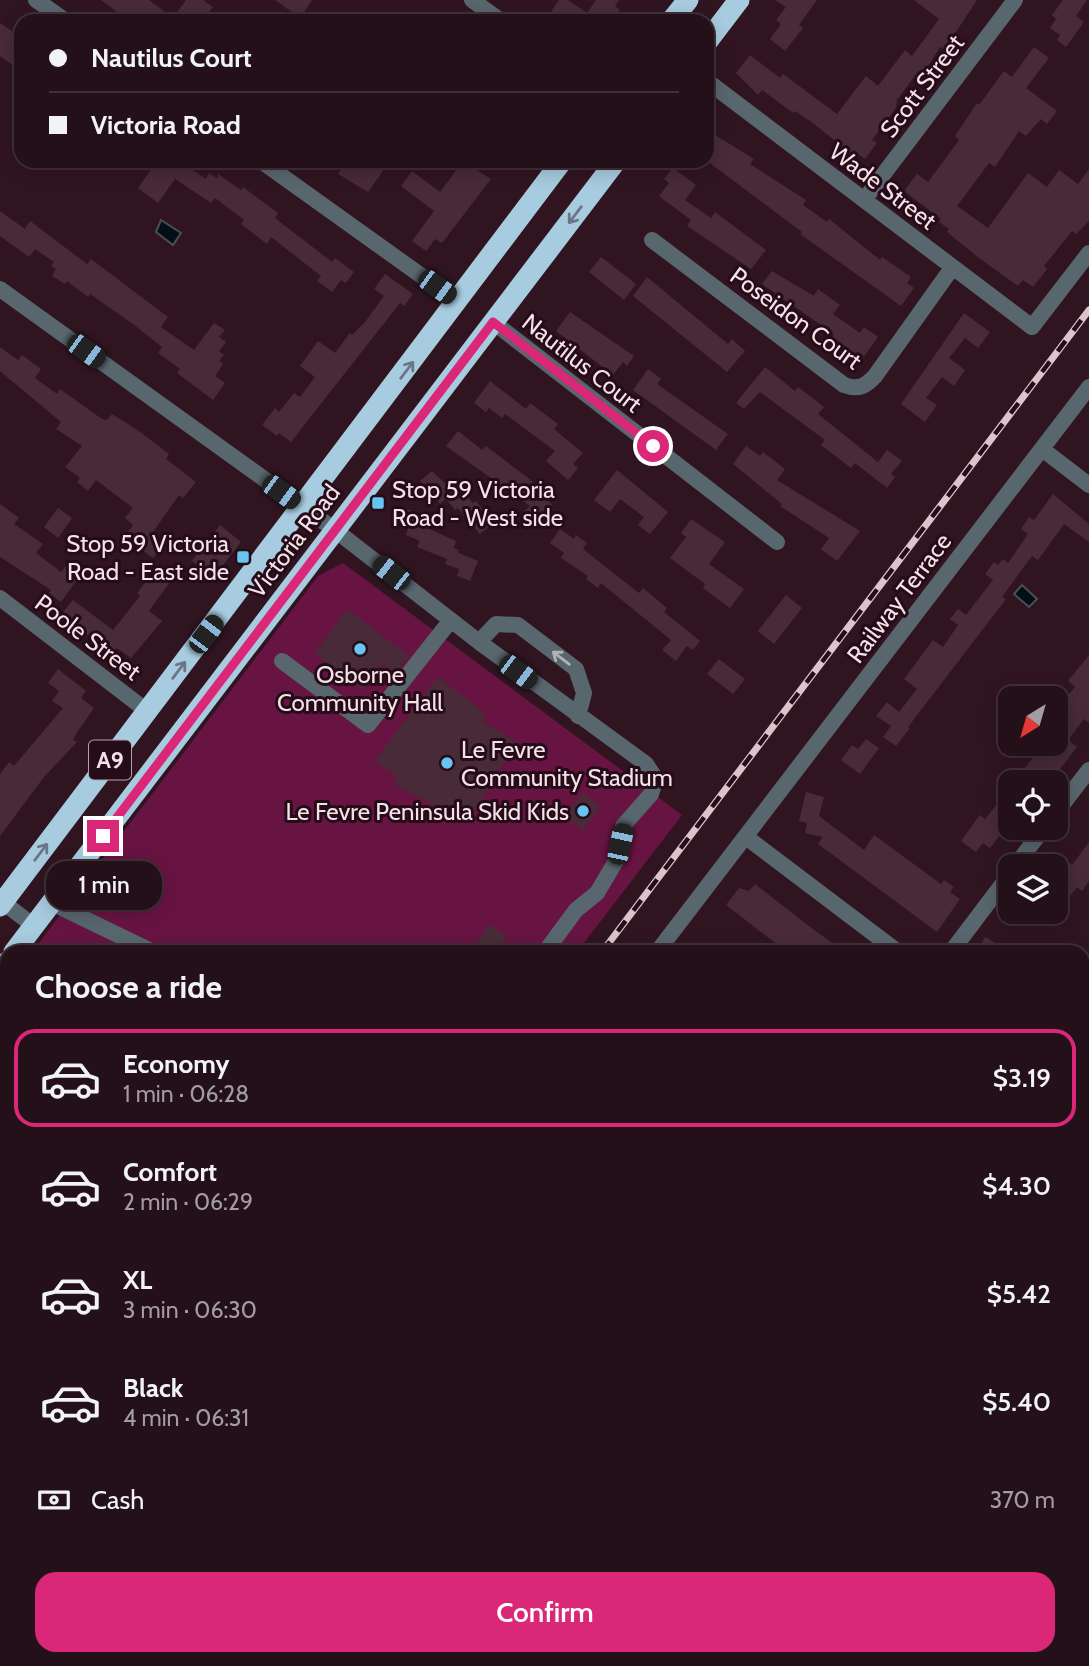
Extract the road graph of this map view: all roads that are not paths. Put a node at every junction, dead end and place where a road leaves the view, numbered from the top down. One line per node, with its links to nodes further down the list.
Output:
1 (37, 0): 6 (street)
2 (472, 0): 7 (street)
3 (688, 0): 8 (highway)
4 (739, 0): 9 (highway)
5 (1015, 0): 14 (street, Scott Street)
6 (56, 14)
7 (491, 14)
8 (677, 14)
9 (714, 33)
10 (714, 86): 14 (street, Wade Street)
11 (271, 168): 19 (street)
12 (557, 168): 19 (highway, Victoria Road / A9)
13 (611, 168): 20 (highway, Victoria Road / A9, one-way to 20)
14 (864, 200): 17 (street, Wade Street)
15 (652, 240): 17 (street, Poseidon Court)
16 (1089, 253): 17 (street, Wade Street)
17 (952, 268)
18 (0, 289): 26 (street)
19 (458, 302): 22 (highway, Victoria Road / A9, one-way to 19)
20 (493, 322): 23 (highway, Victoria Road / A9); 28 (street, Nautilus Court)
21 (1089, 387): 24 (street, Railway Terrace)
22 (366, 425): 23 (highway); 26 (highway, Victoria Road / A9)
23 (396, 449): 27 (highway, Victoria Road / A9)
24 (1042, 449): 25 (street); 37 (street, Railway Terrace)
25 (1089, 485)
26 (302, 507): 27 (street); 33 (highway, Victoria Road / A9, one-way to 26)
27 (335, 530): 30 (street); 40 (highway, Victoria Road / A9)
28 (777, 542)
29 (0, 598): 33 (street, Poole Street)
30 (451, 620): 31 (street); 32 (street)
31 (479, 642): 34 (street); 34 (street, one-way to 31)
32 (282, 661)
33 (147, 711): 39 (highway, Victoria Road / A9, one-way to 33)
34 (578, 716): 44 (street)
35 (1089, 770): 36 (street)
36 (1068, 797)
37 (746, 837): 45 (street, Railway Terrace); 46 (street)
38 (998, 890): 47 (street)
39 (1, 903): 41 (street)
40 (52, 903): 41 (highway, Victoria Road / A9); 43 (street)
41 (34, 926): 42 (highway, Victoria Road / A9)
42 (19, 945)
43 (137, 945)
44 (550, 945)
45 (662, 945)
46 (889, 945)
47 (956, 945)

